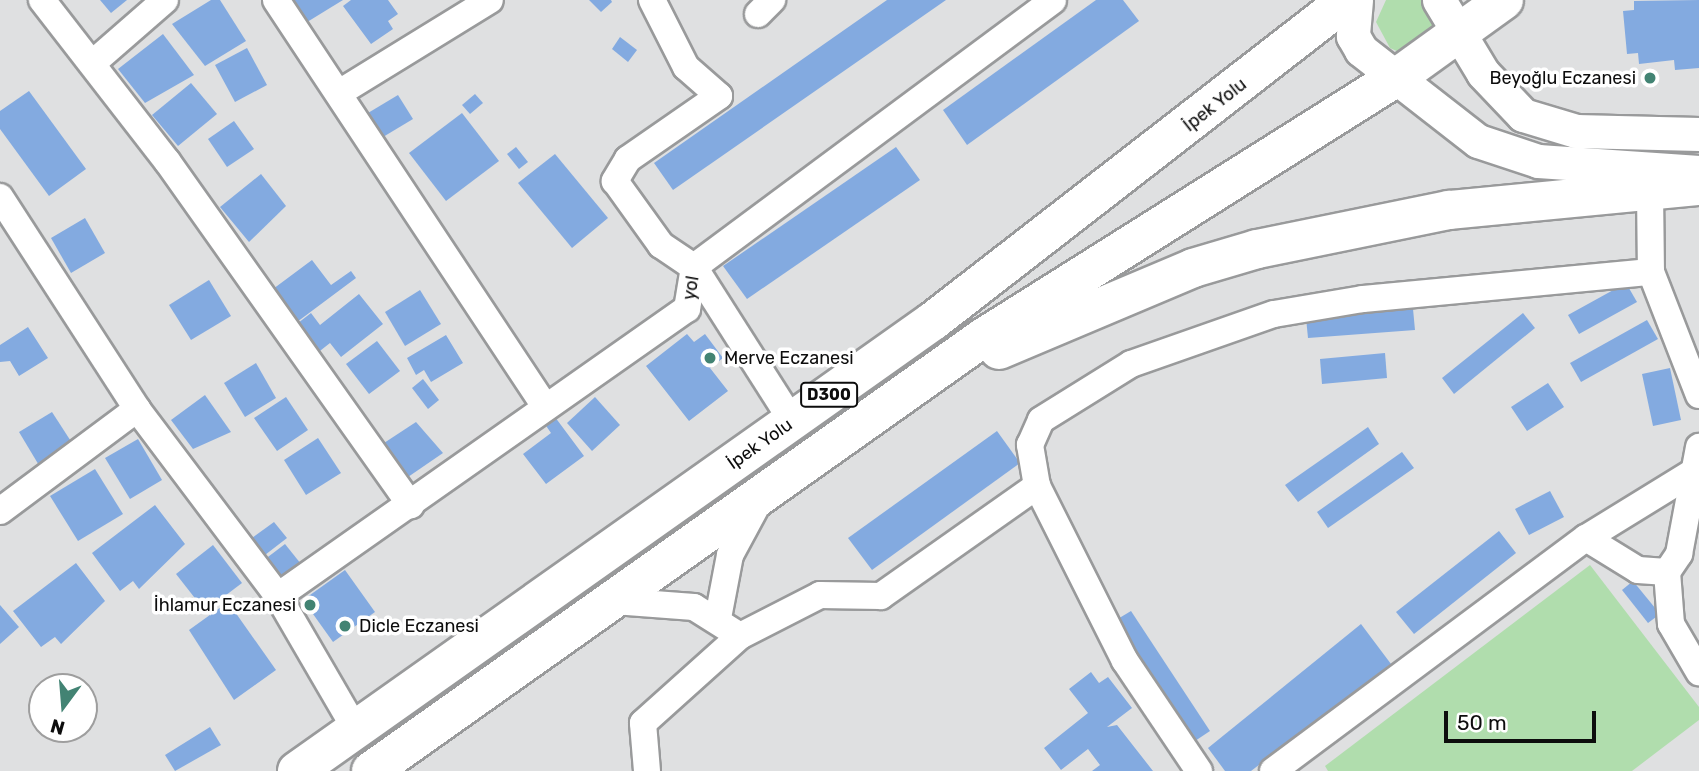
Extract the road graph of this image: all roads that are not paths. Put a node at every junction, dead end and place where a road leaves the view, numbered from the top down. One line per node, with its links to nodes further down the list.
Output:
1 (42, 0): 12 (street)
2 (165, 0): 12 (street)
3 (276, 0): 14 (street)
4 (490, 0): 14 (street)
5 (652, 0): 20 (street)
6 (1053, 0): 20 (street)
7 (1347, 0): 26 (highway, İpek Yolu / D300)
8 (1356, 0): 13 (main road)
9 (1439, 0): 11 (main road)
10 (1504, 0): 11 (highway)
11 (1461, 33): 13 (highway); 15 (main road)
12 (94, 62): 30 (street)
13 (1396, 78): 16 (main road); 22 (highway, D300)
14 (338, 93): 24 (street)
15 (1699, 134)
16 (1699, 172)
17 (1699, 186): 18 (highway)
18 (1650, 192): 21 (street); 22 (highway)
19 (0, 197): 25 (street)
20 (694, 267): 24 (street, yol); 26 (street)
21 (1651, 272): 23 (street); 28 (street)
22 (905, 395): 29 (highway, D300)
23 (1699, 395)
24 (545, 407): 30 (street)
25 (137, 409): 31 (street); 34 (street)
26 (792, 421): 39 (highway, İpek Yolu / D300)
27 (1697, 459): 32 (street); 33 (street)
28 (1037, 486): 37 (street); 43 (street)
29 (765, 495): 35 (highway, D300); 36 (street)
30 (411, 505): 34 (street)
31 (0, 511)
32 (1586, 538): 33 (street); 44 (street)
33 (1667, 572): 38 (street)
34 (278, 596): 39 (street)
35 (614, 601): 36 (street); 41 (highway, D300)
36 (718, 618): 37 (street)
37 (740, 636): 42 (street)
38 (1699, 672)
39 (356, 730): 40 (highway, İpek Yolu / D300)
40 (297, 771)
41 (372, 771)
42 (647, 771)
43 (1199, 771)
44 (1273, 771)

